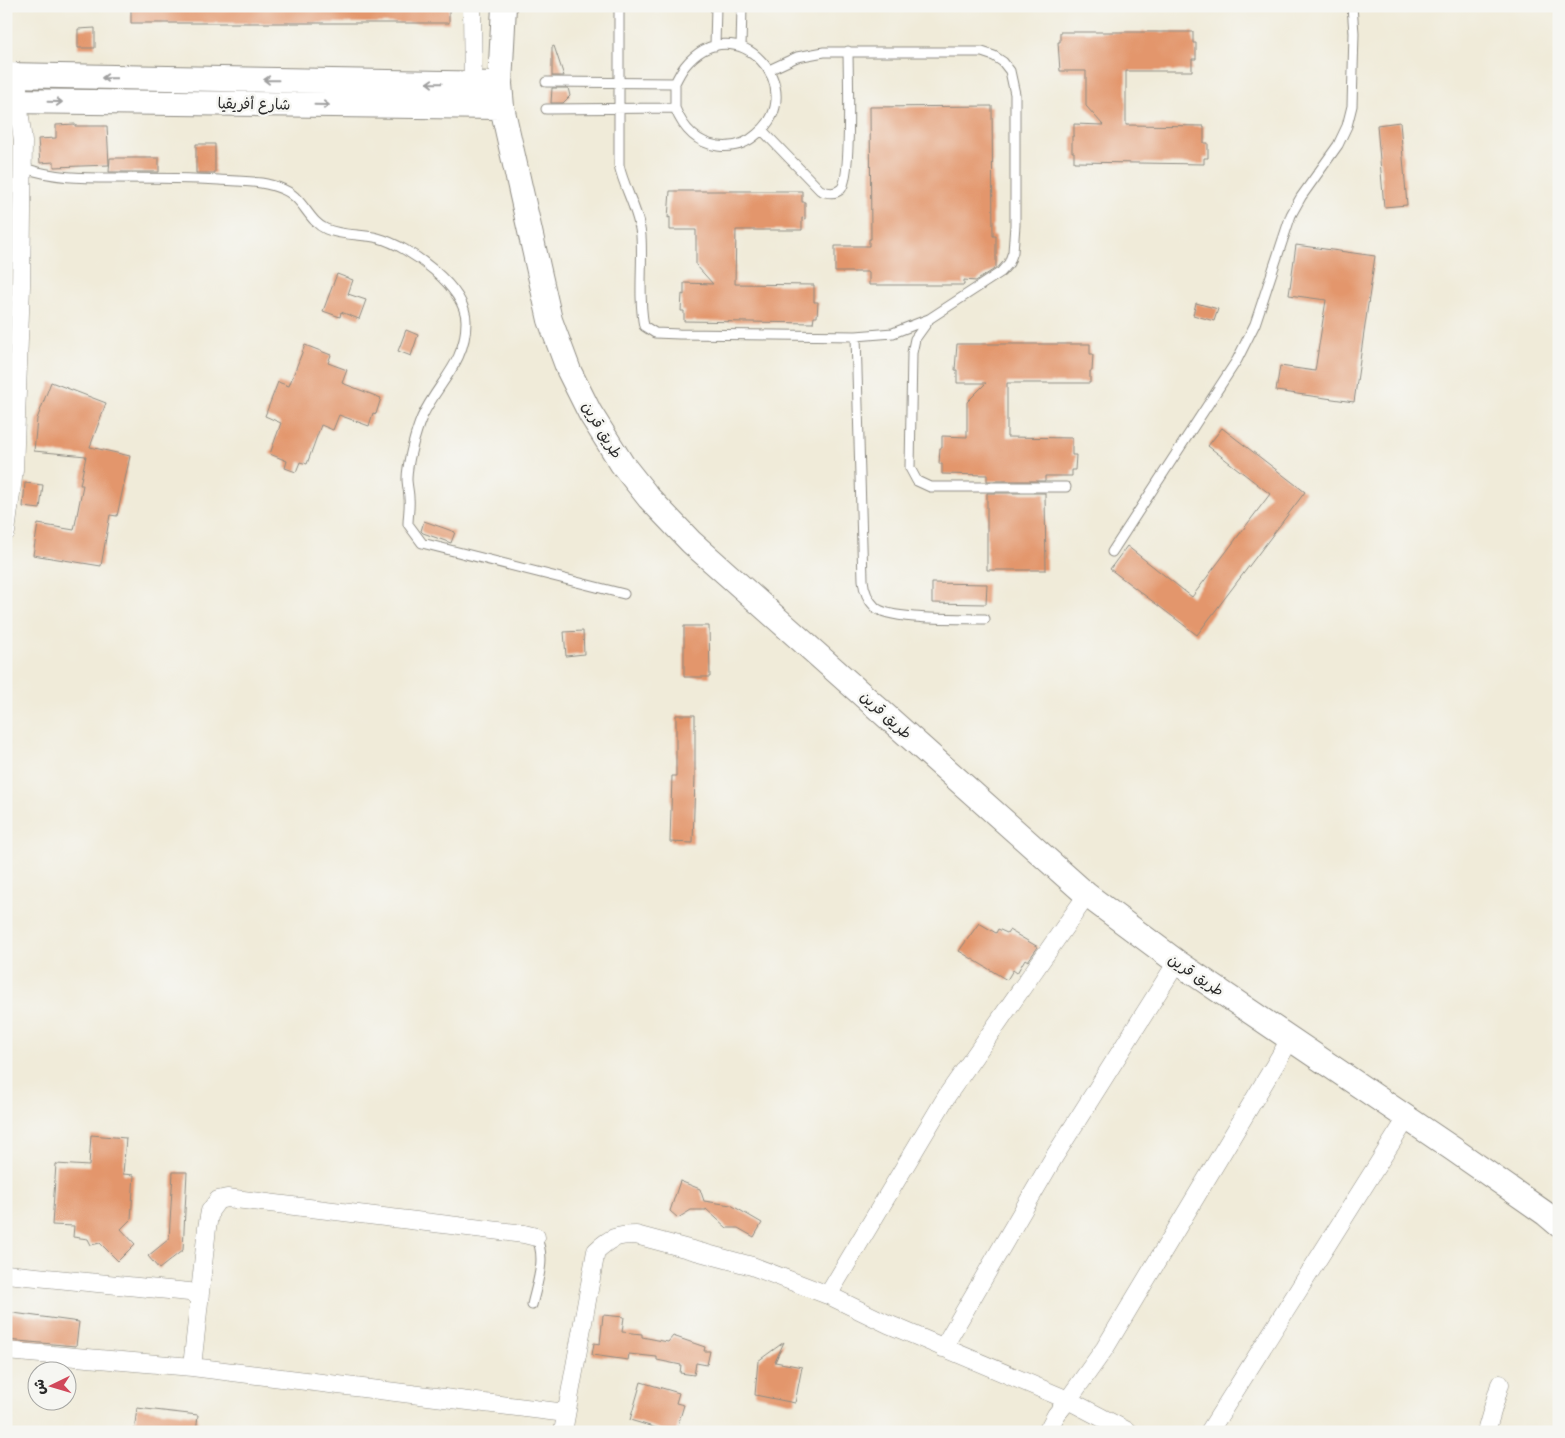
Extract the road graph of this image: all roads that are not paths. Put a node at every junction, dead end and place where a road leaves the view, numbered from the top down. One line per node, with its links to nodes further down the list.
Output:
1 (472, 6): 15 (street)
2 (504, 6): 16 (street, طريق قرين)
3 (619, 6): 13 (lane)
4 (716, 6): 7 (lane)
5 (742, 6): 8 (lane)
6 (1352, 6): 30 (lane)
7 (715, 46): 8 (lane); 14 (lane)
8 (741, 47): 10 (lane)
9 (848, 51): 10 (lane); 23 (lane); 25 (lane)
10 (769, 70): 23 (lane)
11 (12, 75): 15 (street, شارع أفريقيا, one-way to 11); 22 (street)
12 (546, 82): 13 (lane)
13 (619, 82): 14 (lane); 19 (lane)
14 (675, 83): 20 (lane)
15 (473, 84): 16 (street, شارع أفريقيا); 17 (street)
16 (500, 84): 18 (street, طريق قرين)
17 (474, 107): 18 (street, شارع أفريقيا); 22 (street, شارع أفريقيا, one-way to 17)
18 (502, 108): 33 (street, طريق قرين)
19 (619, 108): 20 (lane); 21 (lane); 26 (lane)
20 (675, 108): 23 (lane)
21 (546, 109)
22 (13, 111): 24 (street)
23 (762, 130)
24 (24, 168): 27 (street); 31 (lane)
25 (929, 319): 26 (lane); 28 (lane)
26 (856, 336): 32 (lane)
27 (10, 470): 29 (street)
28 (1066, 487)
29 (6, 532)
30 (1112, 552)
31 (624, 594)
32 (985, 619)
33 (1087, 895): 34 (street, طريق قرين); 41 (street)
34 (1177, 962): 35 (street, طريق قرين); 43 (street)
35 (1291, 1038): 36 (street, طريق قرين); 47 (street)
36 (1407, 1118): 37 (street, طريق قرين); 52 (street)
37 (1559, 1226)
38 (536, 1238): 40 (street); 42 (lane)
39 (6, 1274): 40 (street)
40 (199, 1293): 45 (street)
41 (828, 1295): 43 (street); 48 (street)
42 (532, 1305)
43 (943, 1348): 47 (street)
44 (6, 1350): 45 (street)
45 (192, 1366): 48 (street)
46 (1500, 1384): 53 (street)
47 (1068, 1400): 50 (street); 51 (street)
48 (566, 1413): 49 (street)
49 (563, 1432)
50 (1047, 1432)
51 (1129, 1432)
52 (1209, 1432)
53 (1486, 1432)

